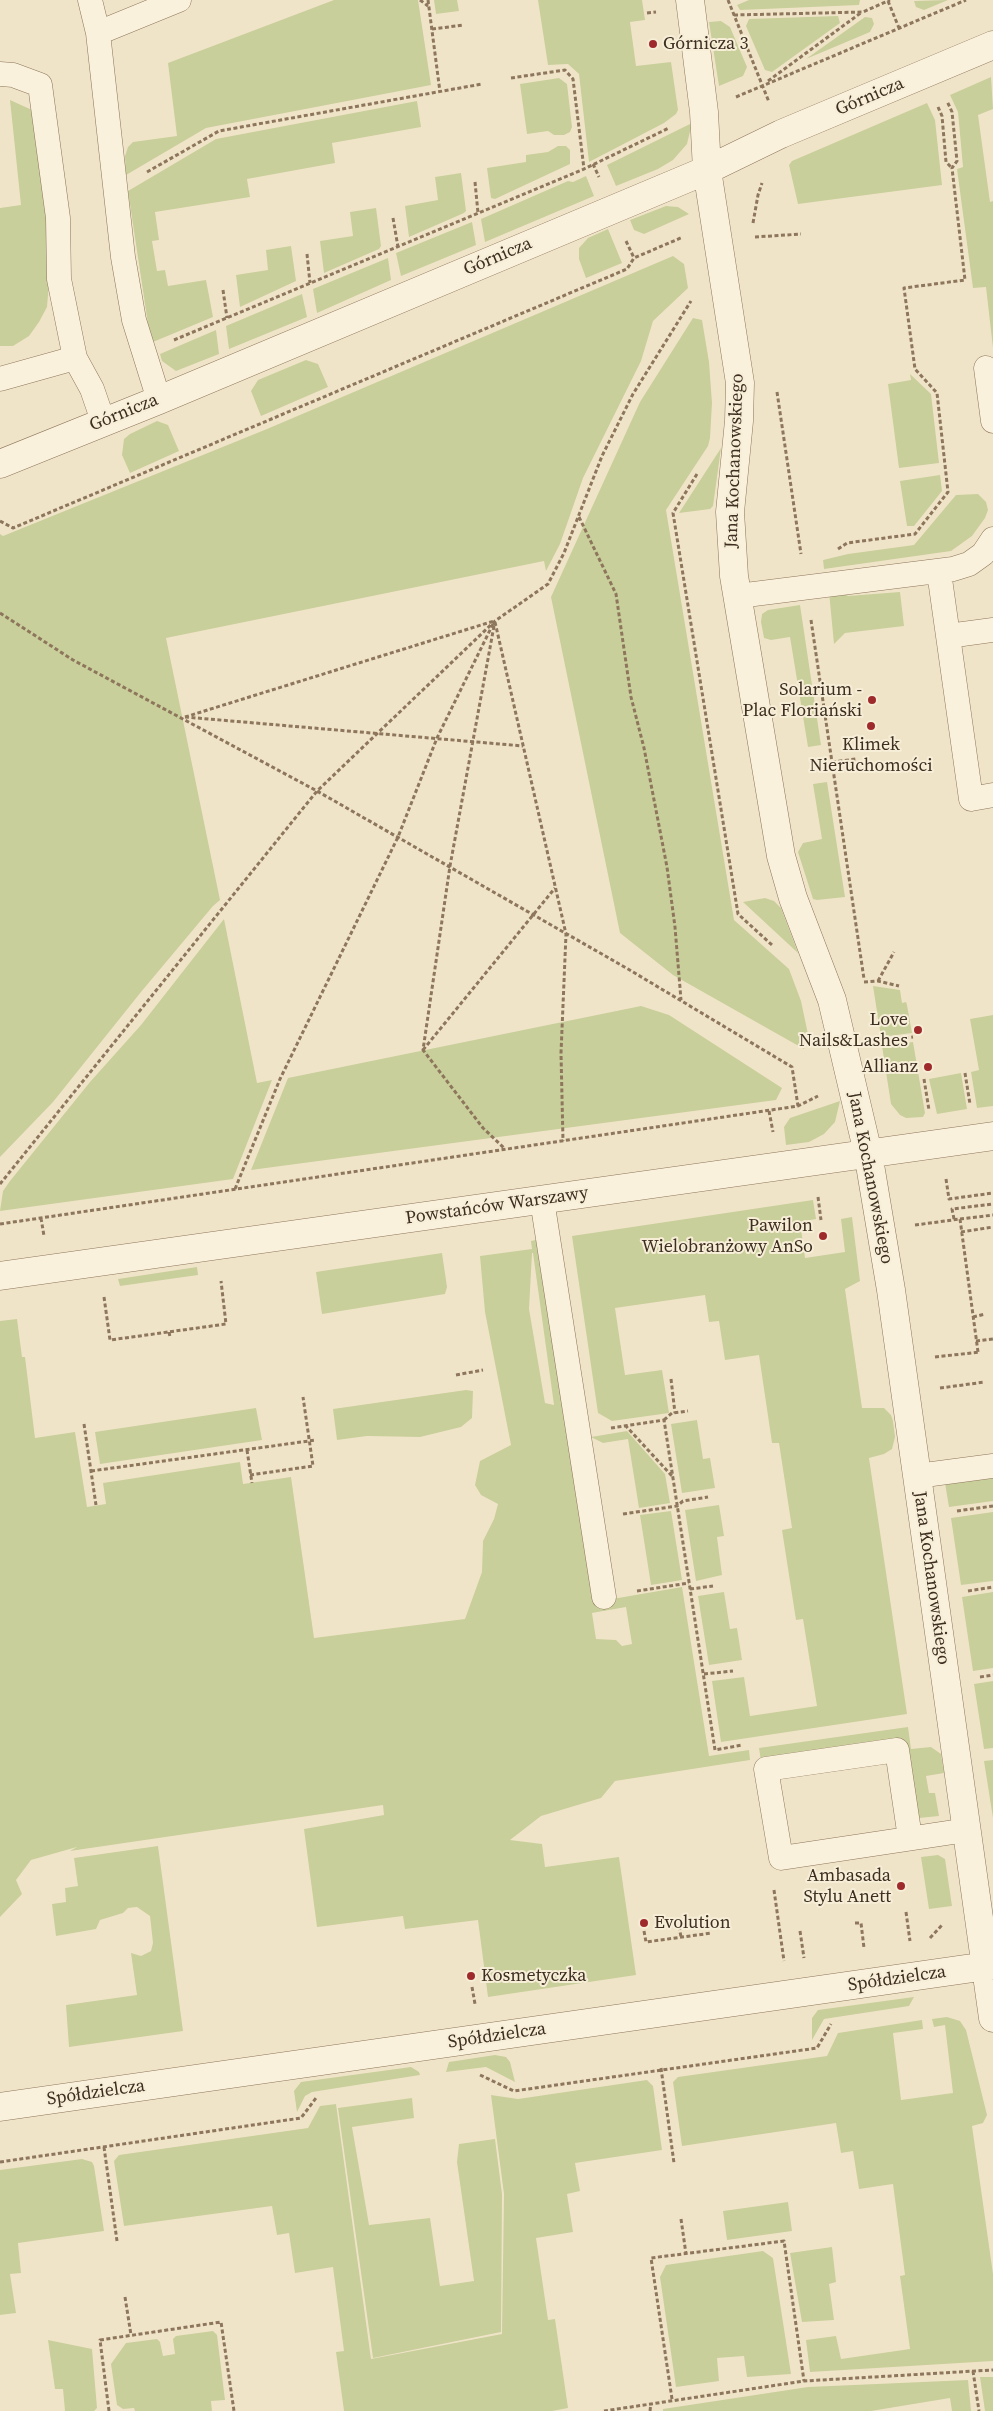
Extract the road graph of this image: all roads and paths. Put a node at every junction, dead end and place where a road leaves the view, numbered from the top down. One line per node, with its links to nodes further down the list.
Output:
1 (90, 0): 15 (lane)
2 (179, 0): 15 (lane)
3 (420, 0): 9 (path)
4 (428, 0): 9 (path)
5 (690, 0): 24 (street, Jana Kochanowskiego)
6 (728, 0): 11 (path)
7 (889, 0): 10 (path); 13 (path)
8 (966, 0): 13 (path)
9 (429, 7): 14 (path)
10 (863, 12): 11 (path); 20 (path)
11 (734, 15): 20 (path)
12 (464, 24): 14 (path)
13 (899, 28): 20 (path)
14 (432, 29): 21 (path)
15 (98, 32): 31 (lane)
16 (993, 45): 28 (street, Górnicza)
17 (0, 74): 45 (lane)
18 (511, 78): 27 (path)
19 (482, 84): 21 (path)
20 (762, 85): 23 (path); 24 (path)
21 (440, 92): 31 (path)
22 (946, 98): 26 (path)
23 (772, 110)
24 (704, 112): 27 (path); 28 (street, Jana Kochanowskiego)
25 (942, 116): 26 (path)
26 (952, 168): 56 (path)
27 (584, 169): 32 (path)
28 (707, 170): 49 (street, Górnicza); 60 (street, Jana Kochanowskiego)
29 (763, 180): 34 (path)
30 (475, 182): 32 (path)
31 (115, 190): 44 (lane)
32 (478, 213): 38 (path)
33 (393, 218): 38 (path)
34 (752, 222)
35 (801, 234): 37 (path)
36 (685, 236): 54 (path)
37 (754, 237)
38 (398, 247): 40 (path)
39 (307, 254): 40 (path)
40 (310, 283): 43 (path)
41 (222, 290): 43 (path)
42 (692, 300): 53 (path)
43 (227, 318): 44 (path)
44 (144, 353): 49 (lane)
45 (74, 358): 47 (lane); 50 (lane)
46 (986, 368): 51 (lane)
47 (0, 379)
48 (777, 391): 57 (path)
49 (158, 400): 50 (street, Górnicza)
50 (104, 421): 52 (street, Górnicza)
51 (993, 421)
52 (0, 464)
53 (579, 517): 62 (path); 84 (path)
54 (0, 521)
55 (993, 539): 58 (lane)
56 (836, 551)
57 (810, 555)
58 (938, 572): 59 (lane); 64 (lane)
59 (806, 588): 60 (lane); 71 (path)
60 (738, 596): 97 (street, Jana Kochanowskiego)
61 (0, 613): 65 (path)
62 (494, 621): 65 (path); 66 (path); 67 (path); 68 (path); 69 (path)
63 (993, 630): 64 (lane)
64 (948, 636): 73 (lane)
65 (182, 717): 66 (path); 72 (path)
66 (378, 732): 67 (path); 72 (path)
67 (437, 738): 68 (path); 74 (path)
68 (473, 743): 69 (path); 75 (path)
69 (523, 746): 76 (path)
70 (856, 759): 71 (path)
71 (832, 762): 78 (path)
72 (317, 790): 74 (path); 99 (path)
73 (993, 796)
74 (398, 837): 75 (path); 100 (path)
75 (450, 866): 77 (path); 87 (path)
76 (555, 887): 77 (path); 79 (path)
77 (532, 915): 79 (path); 87 (path)
78 (857, 933)
79 (566, 934): 84 (path); 95 (path)
80 (894, 952): 81 (path)
81 (878, 981): 82 (path); 83 (path)
82 (864, 982)
83 (899, 986)
84 (681, 1000): 91 (path)
85 (913, 1037): 86 (path)
86 (873, 1042)
87 (423, 1050): 96 (path)
88 (965, 1073): 92 (path)
89 (924, 1079): 93 (path)
90 (822, 1094): 91 (path)
91 (798, 1106): 95 (path)
92 (971, 1108)
93 (930, 1114)
94 (993, 1136): 97 (street, Powstańców Warszawy)
95 (563, 1141): 96 (path)
96 (505, 1149): 100 (path)
97 (868, 1154): 103 (street, Powstańców Warszawy); 142 (street, Jana Kochanowskiego)
98 (945, 1171): 102 (path)
99 (0, 1184)
100 (234, 1189): 109 (path)
101 (817, 1189): 108 (path)
102 (993, 1194)
103 (542, 1200): 113 (street, Powstańców Warszawy); 134 (lane)
104 (993, 1204): 106 (path)
105 (993, 1215): 107 (path)
106 (954, 1219): 107 (path); 110 (path)
107 (960, 1219): 112 (path)
108 (821, 1220)
109 (0, 1224)
110 (912, 1225)
111 (993, 1227): 112 (path)
112 (961, 1232): 117 (path)
113 (0, 1276)
114 (220, 1276): 118 (path)
115 (103, 1294): 118 (path)
116 (985, 1314): 117 (path)
117 (973, 1317): 121 (path)
118 (169, 1332): 119 (path)
119 (170, 1337)
120 (993, 1339): 121 (path)
121 (976, 1341): 122 (path)
122 (932, 1358)
123 (483, 1370): 124 (path)
124 (456, 1375)
125 (671, 1379): 130 (path)
126 (985, 1382): 127 (path)
127 (942, 1388)
128 (303, 1397): 136 (path)
129 (688, 1411): 130 (path)
130 (676, 1413): 131 (path)
131 (664, 1420): 133 (path); 141 (path)
132 (84, 1424): 139 (path)
133 (625, 1426): 134 (path); 141 (path)
134 (578, 1433): 156 (lane)
135 (316, 1440): 136 (path)
136 (309, 1441): 137 (path); 140 (path)
137 (246, 1450): 139 (path); 140 (path)
138 (993, 1466): 142 (lane)
139 (91, 1471): 145 (path)
140 (250, 1475): 143 (path)
141 (672, 1476): 146 (path)
142 (916, 1476): 160 (street, Jana Kochanowskiego)
143 (252, 1483)
144 (708, 1497): 146 (path)
145 (96, 1505)
146 (677, 1506): 148 (path); 150 (path)
147 (993, 1506): 149 (path)
148 (640, 1512)
149 (954, 1512)
150 (689, 1583): 153 (path); 154 (path)
151 (713, 1586): 154 (path)
152 (993, 1587): 155 (path)
153 (651, 1589)
154 (690, 1589): 158 (path)
155 (965, 1592)
156 (604, 1597)
157 (732, 1671): 158 (path)
158 (704, 1674): 159 (path)
159 (715, 1750)
160 (967, 1830): 161 (lane); 172 (street, Jana Kochanowskiego)
161 (910, 1838): 161 (lane)
162 (906, 1912): 169 (path)
163 (855, 1923): 170 (path)
164 (679, 1926): 168 (path)
165 (644, 1931): 168 (path)
166 (800, 1931): 171 (path)
167 (712, 1933): 168 (path)
168 (681, 1937)
169 (910, 1948)
170 (865, 1954)
171 (805, 1962)
172 (990, 1966): 175 (street, Jana Kochanowskiego); 180 (street, Spółdzielcza)
173 (472, 1987): 174 (path)
174 (476, 2009)
175 (993, 2018)
176 (841, 2023): 177 (path)
177 (661, 2068): 178 (path); 183 (path)
178 (471, 2076)
179 (326, 2096): 181 (path)
180 (0, 2107)
181 (104, 2147): 182 (path); 185 (path)
182 (0, 2162)
183 (674, 2163)
184 (681, 2219): 186 (path)
185 (117, 2241)
186 (686, 2254): 191 (path); 192 (path)
187 (125, 2297): 188 (path)
188 (131, 2335): 194 (path); 195 (path)
189 (993, 2370): 190 (path)
190 (973, 2371): 191 (path); 198 (path)
191 (804, 2381): 192 (path)
192 (672, 2399): 193 (path)
193 (651, 2403): 196 (path); 197 (path)
194 (109, 2411)
195 (234, 2411)
196 (604, 2411)
197 (650, 2411)
198 (979, 2411)

